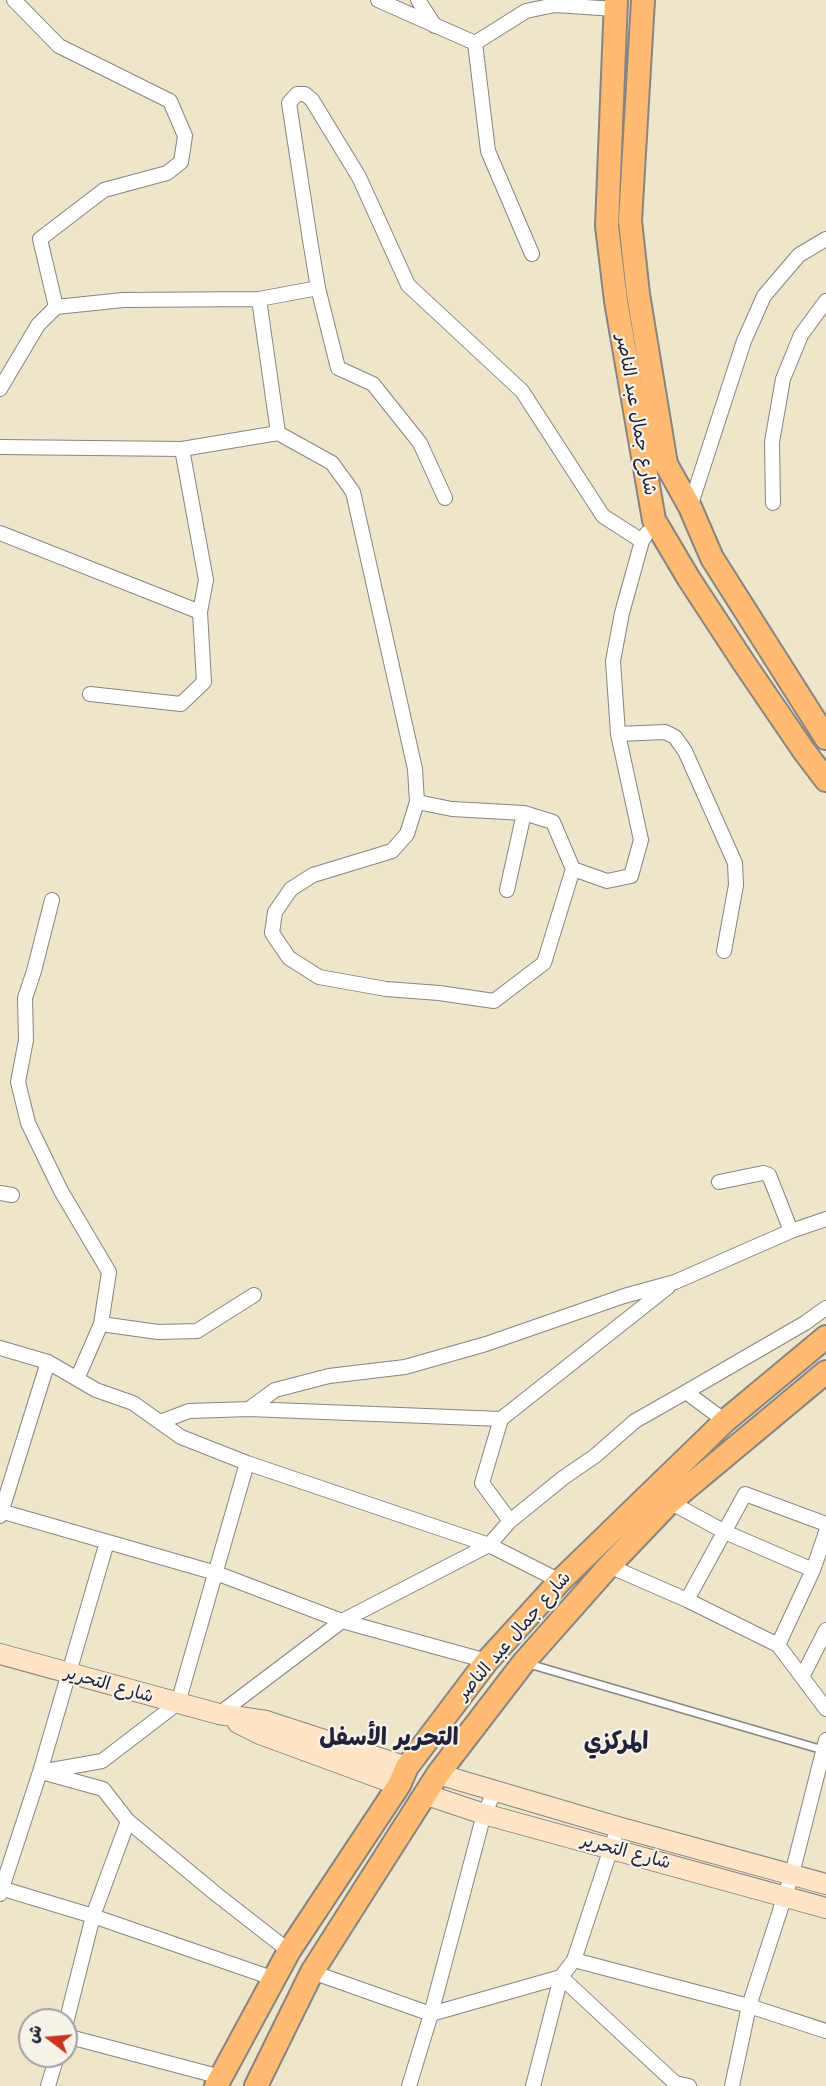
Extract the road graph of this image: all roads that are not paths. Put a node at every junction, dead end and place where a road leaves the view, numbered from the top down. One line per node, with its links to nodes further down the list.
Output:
1 (14, 0): 13 (street)
2 (378, 0): 6 (street)
3 (418, 0): 6 (street)
4 (643, 0): 20 (main road, شارع جمال عبد الناصر)
5 (616, 4): 7 (street); 21 (main road, شارع جمال عبد الناصر)
6 (435, 26): 7 (street)
7 (475, 43): 9 (street)
8 (826, 239): 20 (street)
9 (532, 254)
10 (318, 288): 11 (street); 18 (street); 23 (street)
11 (259, 299): 13 (street); 15 (street)
12 (826, 301): 19 (street)
13 (56, 307): 14 (street)
14 (0, 389)
15 (278, 433): 17 (street); 29 (street)
16 (0, 447): 17 (street)
17 (182, 449): 24 (street)
18 (445, 498)
19 (773, 503)
20 (690, 507): 21 (main road); 27 (main road, شارع جمال عبد الناصر)
21 (654, 520): 23 (street); 28 (main road, شارع جمال عبد الناصر)
22 (0, 533): 24 (street)
23 (642, 541): 26 (street)
24 (200, 612): 25 (street)
25 (90, 694)
26 (618, 734): 31 (street); 34 (street)
27 (826, 738)
28 (826, 780)
29 (417, 802): 30 (street); 31 (street)
30 (524, 813): 31 (street); 32 (street)
31 (573, 869)
32 (507, 890)
33 (52, 900): 41 (street)
34 (724, 951)
35 (719, 1182): 37 (street)
36 (826, 1219): 37 (street)
37 (791, 1232): 38 (street)
38 (675, 1282): 48 (street); 49 (street)
39 (254, 1295): 41 (street)
40 (826, 1308): 47 (street)
41 (101, 1324): 46 (street)
42 (826, 1337): 50 (main road, شارع جمال عبد الناصر)
43 (0, 1348): 44 (street)
44 (48, 1362): 46 (street); 54 (street)
45 (826, 1372): 53 (main road, شارع جمال عبد الناصر)
46 (77, 1379): 51 (street)
47 (686, 1392): 50 (street); 55 (street)
48 (249, 1409): 49 (street); 51 (street)
49 (501, 1419): 55 (street)
50 (725, 1421): 64 (main road, شارع جمال عبد الناصر)
51 (160, 1422): 52 (street)
52 (248, 1463): 60 (street); 63 (street)
53 (670, 1502): 57 (street); 61 (main road, شارع جمال عبد الناصر)
54 (0, 1513): 59 (street)
55 (510, 1521): 60 (street)
56 (826, 1524): 57 (street)
57 (725, 1532): 62 (street); 65 (street)
58 (826, 1532): 62 (street)
59 (107, 1542): 63 (street); 72 (street)
60 (489, 1545): 64 (street); 66 (street)
61 (609, 1566): 65 (street); 71 (main road, شارع جمال عبد الناصر)
62 (813, 1570): 68 (street)
63 (216, 1573): 66 (street); 74 (street)
64 (560, 1581): 70 (main road, شارع جمال عبد الناصر)
65 (687, 1600): 68 (street)
66 (342, 1621): 70 (street); 76 (street)
67 (826, 1630): 73 (street)
68 (778, 1645): 73 (street)
69 (0, 1654): 72 (main road, شارع التحرير)
70 (487, 1661): 80 (main road, شارع جمال عبد الناصر)
71 (524, 1662): 77 (lane); 79 (main road, شارع جمال عبد الناصر)
72 (67, 1673): 74 (main road, شارع التحرير); 78 (street)
73 (802, 1677): 75 (street)
74 (178, 1704): 76 (main road, شارع التحرير); 78 (street)
75 (826, 1709)
76 (219, 1714): 80 (main road, شارع التحرير)
77 (824, 1745): 87 (street)
78 (40, 1772): 84 (street); 89 (street)
79 (438, 1774): 81 (main road, شارع التحرير); 82 (main road, شارع جمال عبد الناصر)
80 (403, 1776): 93 (main road, شارع جمال عبد الناصر)
81 (495, 1791): 83 (street); 85 (main road, شارع التحرير)
82 (427, 1795): 83 (main road, شارع التحرير); 95 (main road, شارع جمال عبد الناصر)
83 (484, 1814): 86 (main road, شارع التحرير); 100 (street)
84 (128, 1821): 92 (street); 93 (street)
85 (618, 1827): 86 (street); 87 (main road, شارع التحرير)
86 (611, 1848): 90 (main road, شارع التحرير); 94 (street)
87 (792, 1875): 88 (main road, شارع التحرير); 90 (street)
88 (826, 1884)
89 (0, 1890): 92 (street)
90 (785, 1895): 91 (main road, شارع التحرير); 98 (street)
91 (826, 1908)
92 (93, 1916): 97 (street); 99 (street)
93 (289, 1951): 97 (main road, شارع جمال عبد الناصر)
94 (574, 1960): 96 (street); 98 (street)
95 (312, 1972): 100 (street); 106 (main road, شارع جمال عبد الناصر)
96 (561, 1977): 100 (street); 105 (street); 109 (street)
97 (275, 1979): 104 (main road, شارع جمال عبد الناصر)
98 (749, 2006): 101 (street); 111 (street)
99 (70, 2008)
100 (431, 2014): 108 (street)
101 (826, 2031)
102 (78, 2040): 104 (street)
103 (53, 2068): 107 (street)
104 (218, 2082)
105 (674, 2084): 110 (street)
106 (261, 2085)
107 (48, 2086)
108 (409, 2086)
109 (533, 2086)
110 (689, 2086)
111 (732, 2086)

